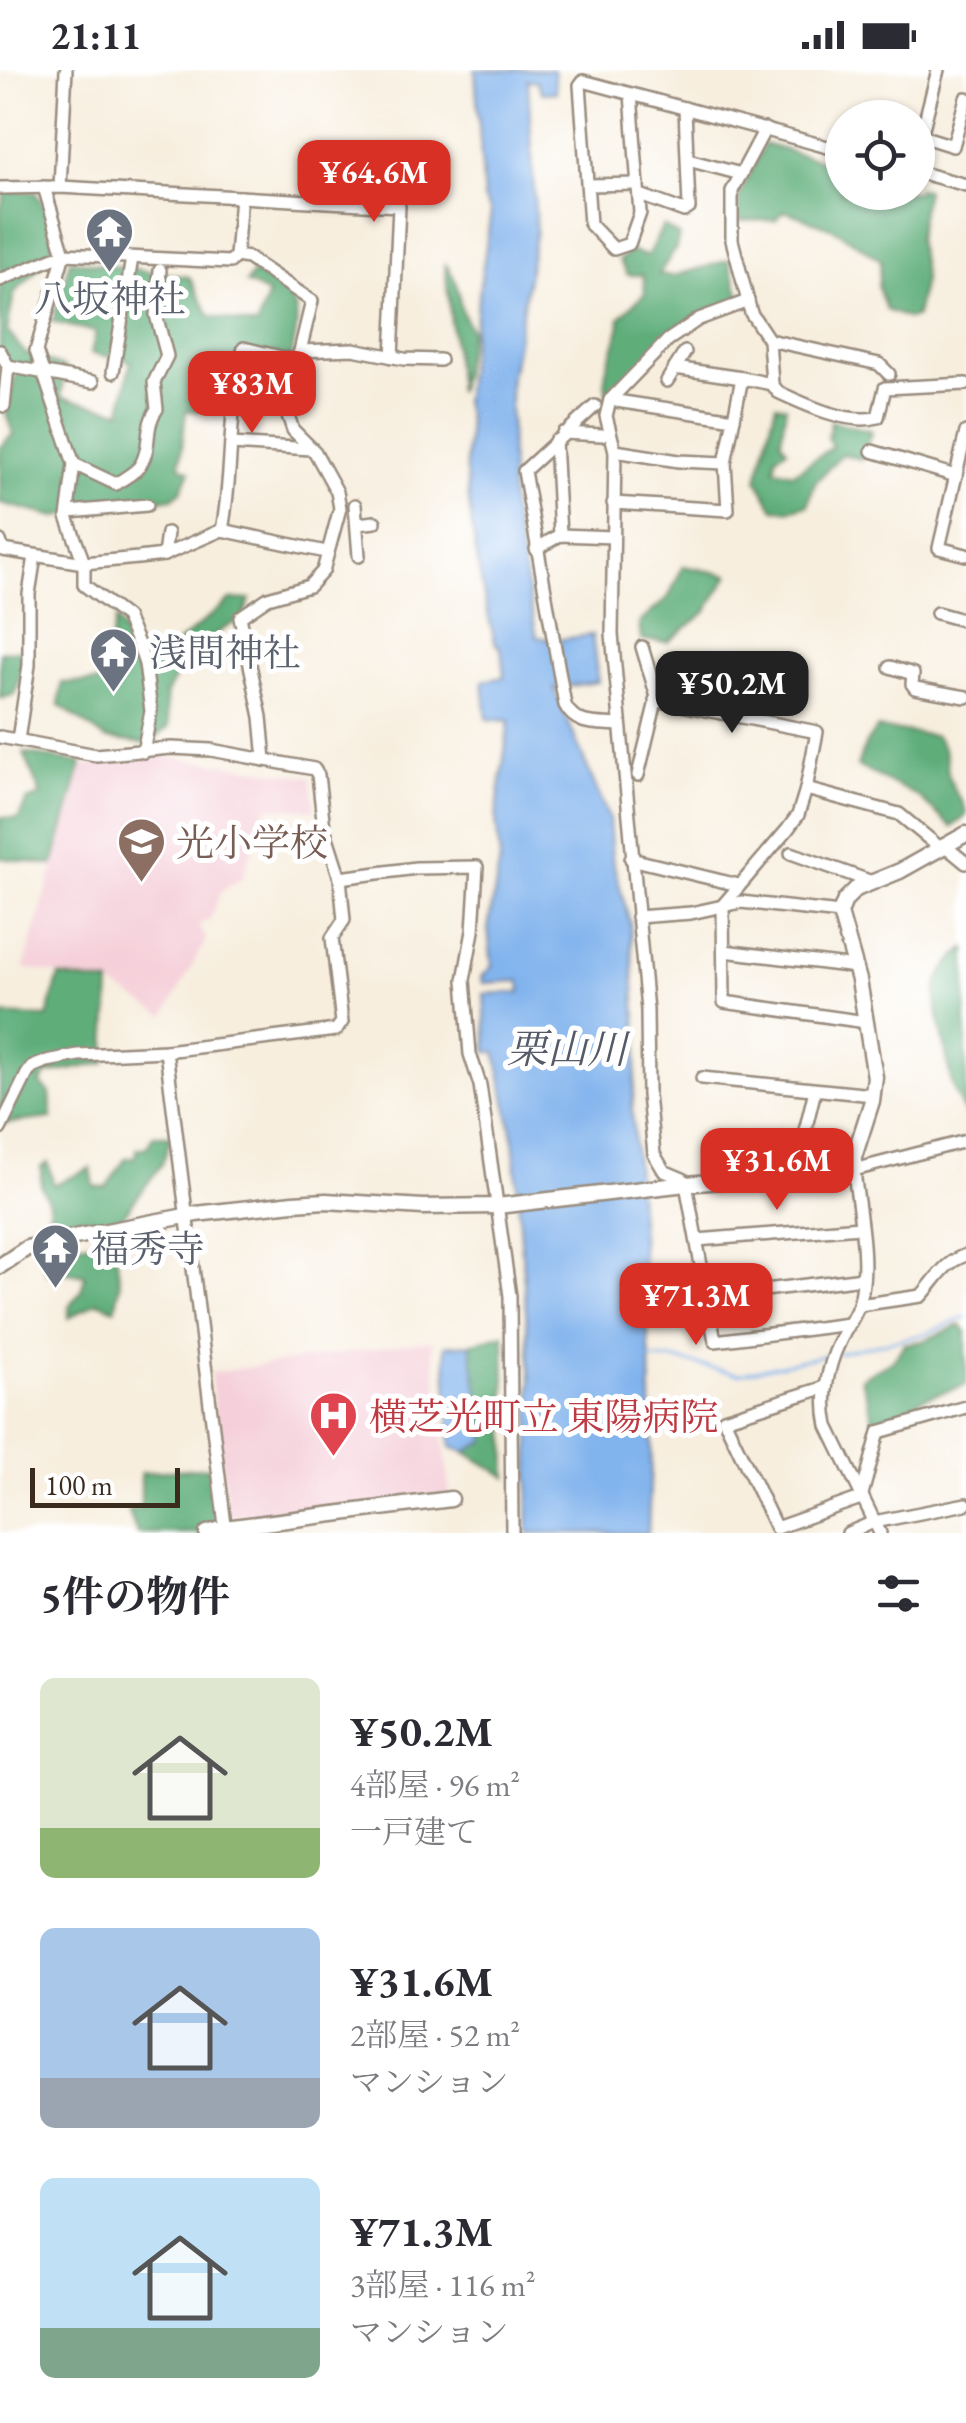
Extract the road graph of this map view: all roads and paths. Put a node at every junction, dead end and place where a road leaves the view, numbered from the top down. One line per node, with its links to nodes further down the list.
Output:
1 (66, 70): 15 (street)
2 (938, 70): 4 (street)
3 (632, 94): 5 (street); 11 (street); 16 (street)
4 (966, 98)
5 (686, 108): 6 (street); 8 (street)
6 (765, 129): 7 (street); 9 (street)
7 (825, 146)
8 (688, 160): 9 (street); 16 (street)
9 (742, 174): 23 (street)
10 (935, 177): 13 (street)
11 (588, 185): 16 (street); 16 (street)
12 (2, 186): 14 (street)
13 (966, 186)
14 (44, 187): 15 (street); 18 (street)
15 (60, 187): 17 (street)
16 (638, 190)
17 (241, 197): 19 (street); 28 (street)
18 (64, 254): 20 (street); 22 (street); 33 (street)
19 (236, 256): 20 (street); 27 (street)
20 (132, 258): 32 (street)
21 (160, 270): 52 (street)
22 (0, 280)
23 (748, 301): 24 (street); 40 (street)
24 (768, 340): 34 (street); 38 (street)
25 (0, 351): 30 (street)
26 (685, 352): 31 (street)
27 (299, 356): 28 (street); 47 (street); 48 (street)
28 (392, 357): 29 (street)
29 (440, 360)
30 (8, 366): 33 (street); 41 (street)
31 (675, 368): 35 (street); 36 (street)
32 (113, 372)
33 (43, 374): 37 (street); 52 (street)
34 (889, 374)
35 (742, 378): 38 (street); 43 (street)
36 (666, 380)
37 (93, 382)
38 (772, 384): 39 (street)
39 (966, 384)
40 (610, 400): 43 (street); 50 (street)
41 (4, 406)
42 (595, 406): 46 (street)
43 (734, 419): 51 (street)
44 (966, 432): 53 (street)
45 (602, 434): 46 (street)
46 (559, 437): 62 (street); 65 (street)
47 (231, 444): 48 (street); 60 (street)
48 (312, 450): 66 (street)
49 (872, 450): 53 (street)
50 (615, 451): 51 (street); 54 (street)
51 (725, 462): 54 (street)
52 (74, 464): 57 (street)
53 (956, 476): 68 (street)
54 (613, 503): 63 (street)
55 (147, 505): 57 (street)
56 (355, 505): 59 (street)
57 (69, 512): 71 (street)
58 (375, 522): 59 (street)
59 (357, 524): 70 (street)
60 (222, 530): 66 (street); 67 (street)
61 (167, 533): 67 (street)
62 (560, 535): 63 (street); 65 (street)
63 (612, 537): 78 (street)
64 (0, 541): 69 (street)
65 (536, 549): 78 (street)
66 (326, 552): 82 (street)
67 (164, 555): 71 (street)
68 (966, 555)
69 (35, 556): 71 (street); 80 (street)
70 (359, 556)
71 (84, 563): 81 (street)
72 (938, 613): 73 (street)
73 (966, 621)
74 (642, 647): 77 (street)
75 (890, 667): 76 (street)
76 (966, 697)
77 (656, 700): 83 (street); 84 (street)
78 (620, 725): 88 (street)
79 (0, 737): 80 (street)
80 (18, 740): 81 (street)
81 (143, 752): 82 (street)
82 (265, 760): 90 (street)
83 (638, 776)
84 (806, 789): 86 (street); 92 (street)
85 (966, 834): 86 (street)
86 (941, 846): 89 (street); 91 (street)
87 (790, 853): 91 (street)
88 (631, 859): 92 (street); 95 (street)
89 (966, 863)
90 (340, 878): 99 (street); 108 (street)
91 (872, 882): 94 (street)
92 (738, 885): 93 (street)
93 (723, 905): 94 (street); 95 (street); 96 (street)
94 (840, 913): 97 (street)
95 (637, 917): 107 (street)
96 (724, 951): 97 (street); 98 (street)
97 (856, 967): 98 (street)
98 (866, 1022): 102 (street)
99 (166, 1051): 103 (street); 109 (street)
100 (702, 1078): 101 (street)
101 (815, 1090): 102 (street); 106 (street)
102 (872, 1096): 105 (street)
103 (0, 1130)
104 (966, 1141): 105 (street)
105 (854, 1170): 106 (street); 110 (street)
106 (794, 1176): 107 (street)
107 (686, 1184): 108 (street); 111 (street)
108 (496, 1206): 109 (street); 126 (street)
109 (185, 1216): 113 (street); 124 (street)
110 (860, 1227): 111 (street); 114 (street)
111 (697, 1240): 115 (street)
112 (966, 1254): 116 (street)
113 (0, 1266)
114 (863, 1278): 115 (street); 116 (street)
115 (708, 1296): 117 (street)
116 (859, 1306): 117 (street)
117 (849, 1324): 118 (street)
118 (826, 1387): 120 (street); 120 (street)
119 (966, 1406): 120 (street)
120 (861, 1498): 123 (street)
121 (451, 1499): 124 (street)
122 (966, 1504): 123 (street)
123 (877, 1528): 127 (street)
124 (225, 1530): 125 (street)
125 (207, 1533)
126 (512, 1533)
127 (848, 1533)

